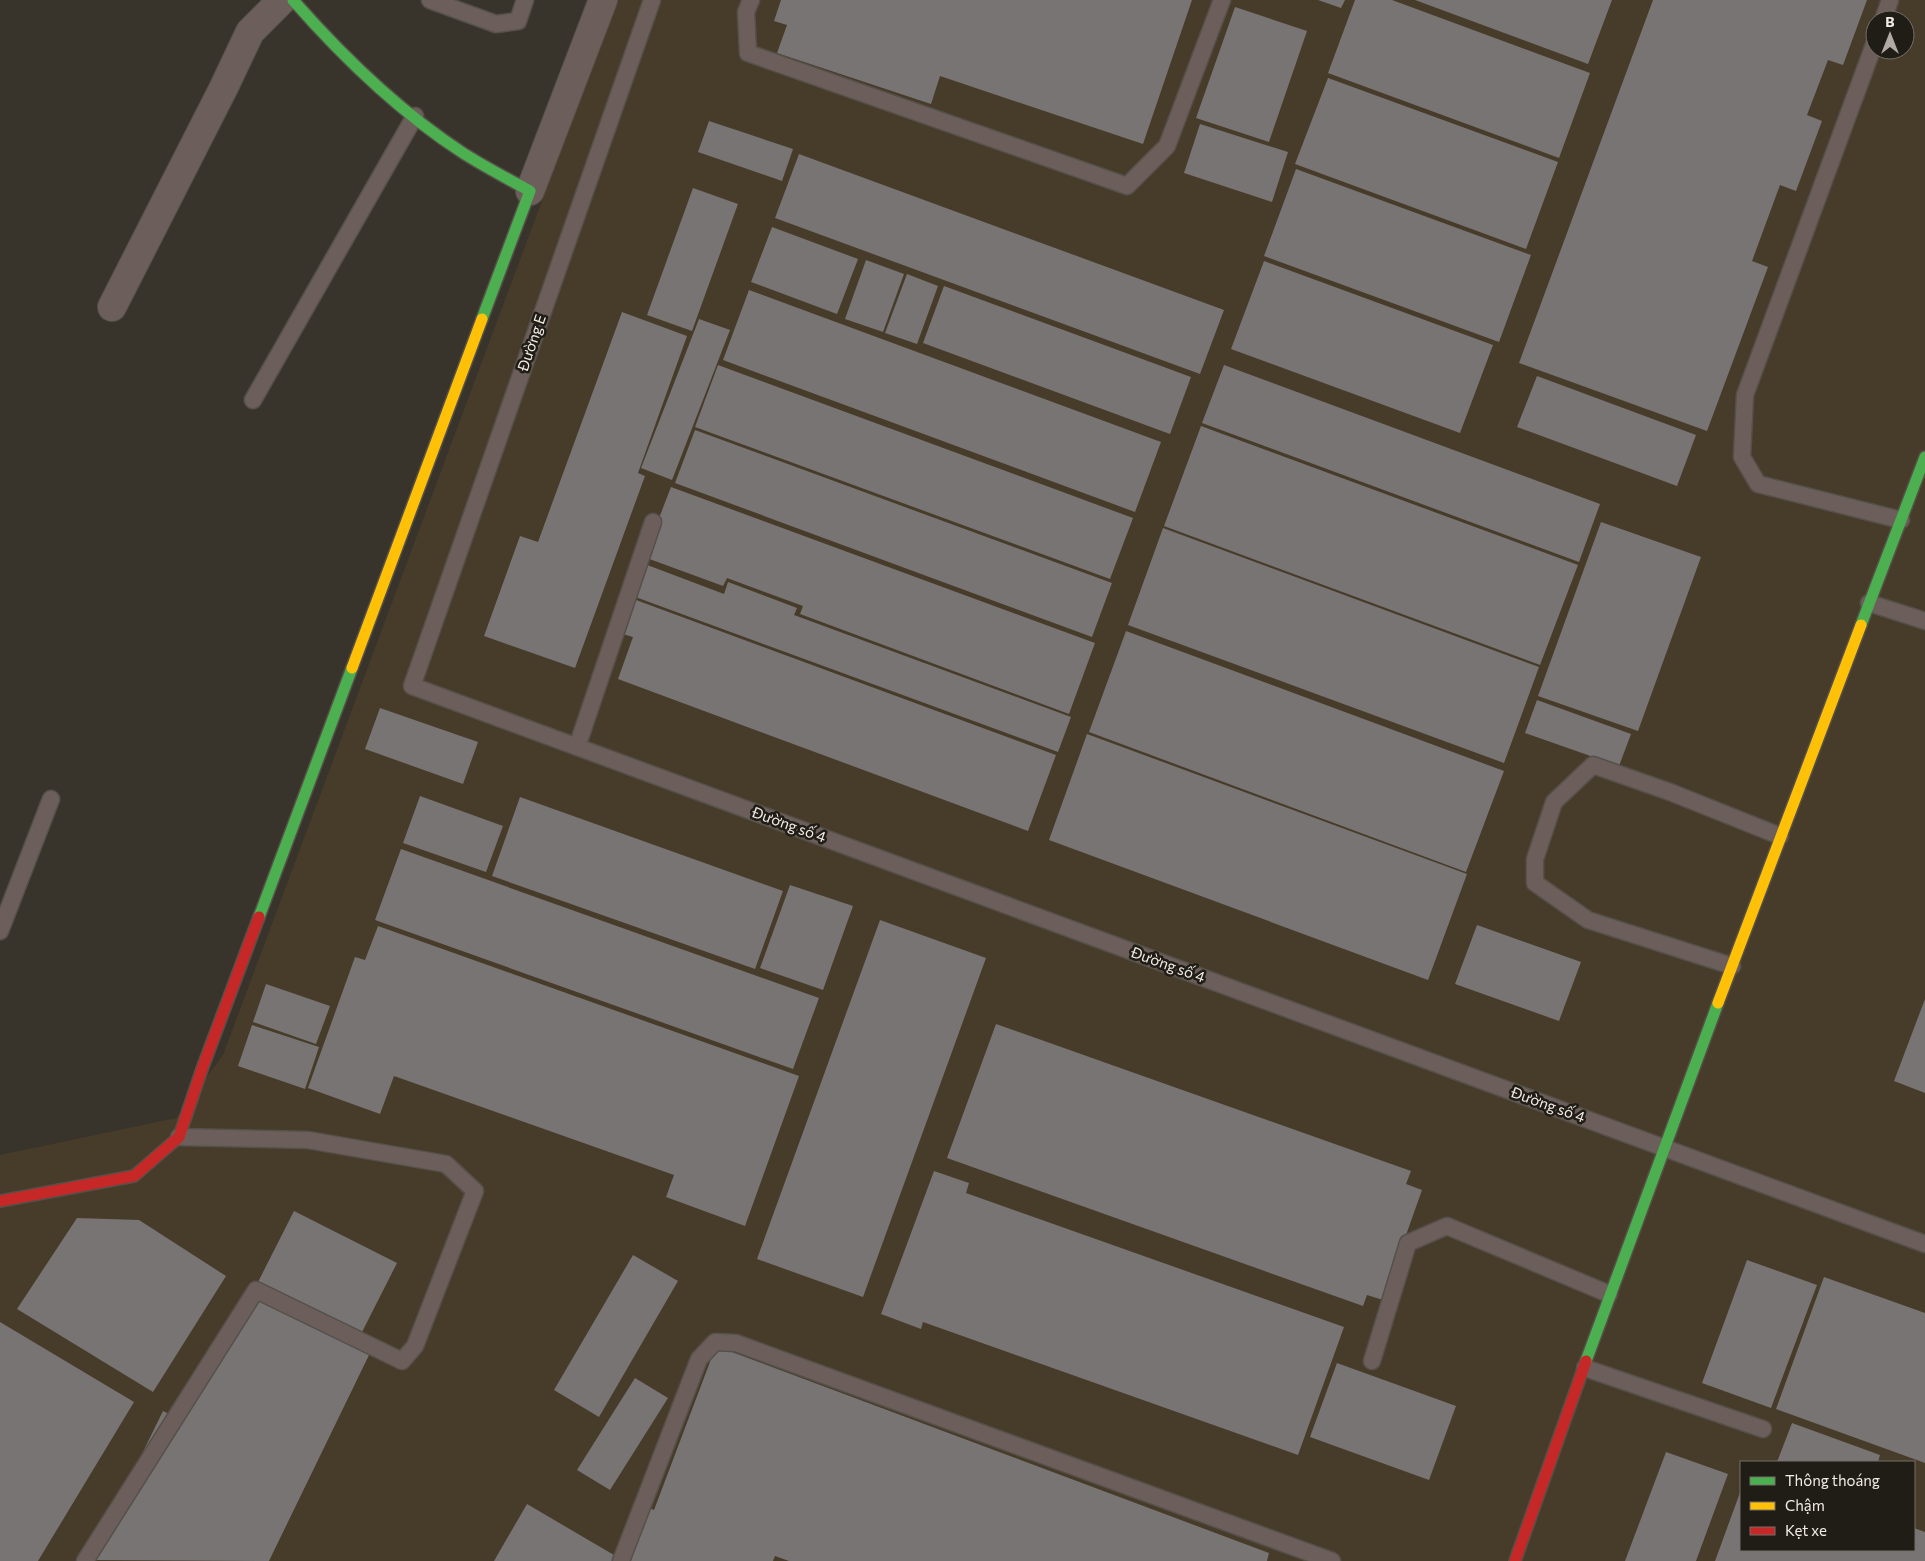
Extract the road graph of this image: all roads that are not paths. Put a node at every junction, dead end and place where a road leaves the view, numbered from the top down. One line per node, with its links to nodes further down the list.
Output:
1 (282, 0): 12 (street)
2 (293, 0): 10 (street)
3 (430, 0): 4 (lane)
4 (524, 0)
5 (603, 0): 11 (street)
6 (652, 0): 19 (lane, Đường E)
7 (750, 0): 8 (lane)
8 (1222, 0)
9 (1868, 60): 15 (lane)
10 (416, 116): 11 (street); 13 (lane)
11 (530, 192): 25 (street)
12 (112, 307)
13 (253, 400)
14 (1925, 457): 15 (street)
15 (1901, 520): 17 (street)
16 (653, 522): 20 (lane)
17 (1869, 604): 18 (lane); 22 (street)
18 (1925, 621)
19 (412, 686): 20 (lane, Đường số 4)
20 (577, 747): 26 (lane, Đường số 4)
21 (51, 798): 23 (lane)
22 (1780, 836): 24 (street); 24 (lane)
23 (0, 931)
24 (1732, 966): 26 (street)
25 (179, 1137): 27 (street); 33 (lane)
26 (1664, 1148): 28 (lane, Đường số 4); 29 (street)
27 (0, 1202)
28 (1925, 1244)
29 (1609, 1294): 30 (lane); 31 (street)
30 (1372, 1361)
31 (1584, 1368): 32 (lane); 36 (street)
32 (1763, 1429)
33 (85, 1561)
34 (622, 1561): 35 (lane)
35 (1332, 1561)
36 (1515, 1561)

